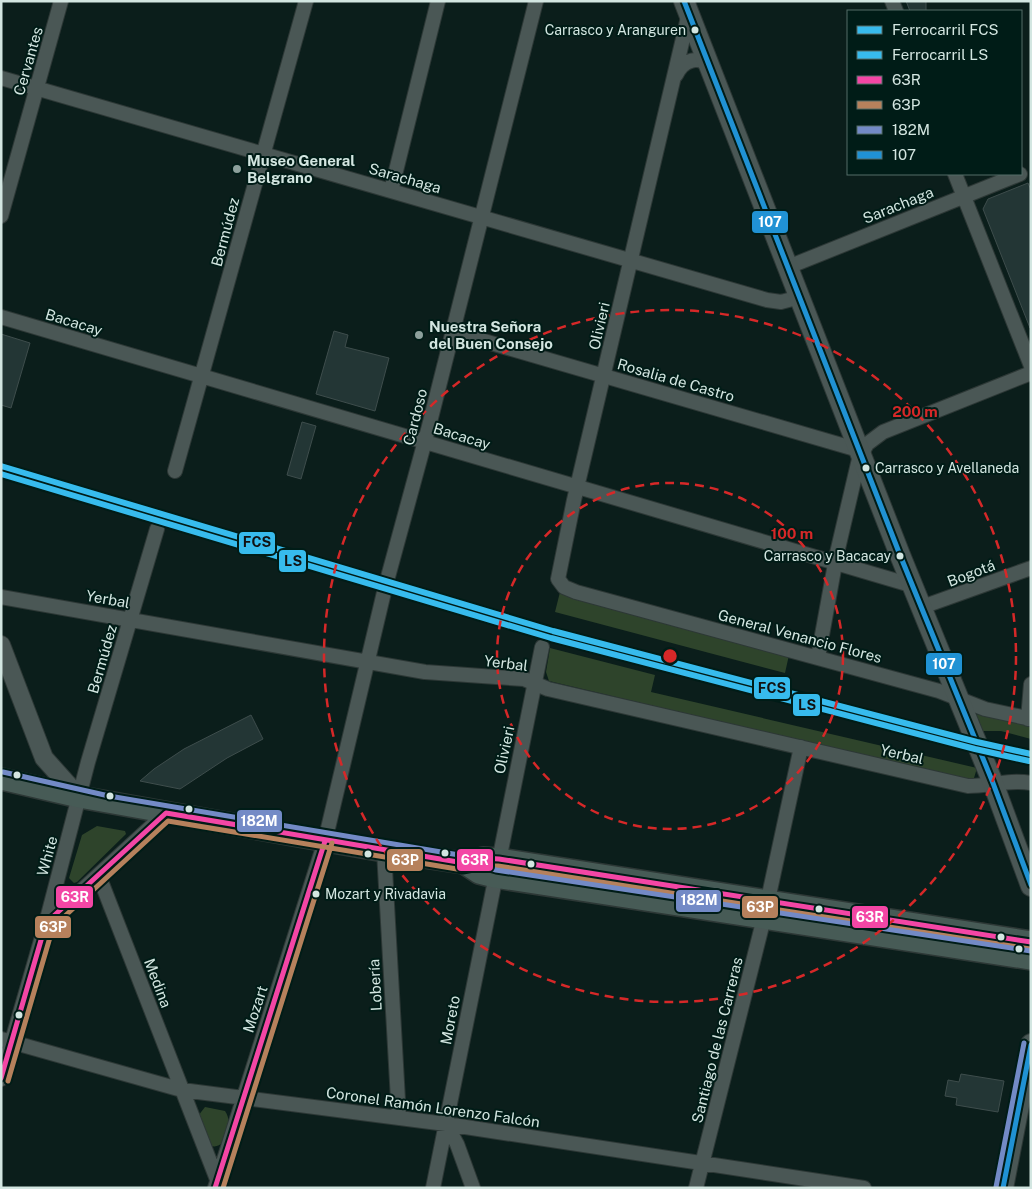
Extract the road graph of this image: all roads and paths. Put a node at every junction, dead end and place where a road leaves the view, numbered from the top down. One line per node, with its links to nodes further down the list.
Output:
1 (61, 1): 9 (street, Cervantes)
2 (306, 1): 10 (street, Bermúdez)
3 (438, 1): 13 (street)
4 (536, 1): 16 (street, Cardoso)
5 (687, 7): 6 (main road); 7 (street, Olivieri)
6 (711, 68): 7 (street); 18 (main road)
7 (676, 75): 17 (street, Olivieri)
8 (1, 78): 9 (street, Sarachaga)
9 (37, 89): 10 (street, Sarachaga); 15 (street, Cervantes)
10 (263, 154): 13 (street, Sarachaga); 25 (street, Bermúdez)
11 (955, 175): 14 (street)
12 (1017, 175): 14 (street, Sarachaga)
13 (391, 191): 16 (street, Sarachaga)
14 (964, 196): 18 (street, Sarachaga); 22 (street)
15 (1, 216)
16 (482, 218): 17 (street, Sarachaga); 21 (street, Cardoso)
17 (631, 261): 19 (street, Sarachaga); 24 (street, Olivieri)
18 (788, 267): 19 (main road)
19 (800, 297): 27 (main road)
20 (1, 317): 25 (street, Bacacay)
21 (453, 332): 24 (street, Rosalia de Castro); 26 (street, Cardoso)
22 (1031, 366)
23 (1031, 373): 27 (street)
24 (604, 376): 27 (street, Rosalia de Castro); 29 (street, Olivieri)
25 (202, 377): 26 (street, Bacacay); 28 (street, Bermúdez)
26 (425, 442): 29 (street, Bacacay); 41 (street, Cardoso)
27 (862, 452): 31 (street); 34 (main road)
28 (175, 471)
29 (578, 487): 31 (street, Bacacay); 33 (street, Olivieri)
30 (156, 529): 37 (street, Bermúdez)
31 (835, 564): 34 (street, Bacacay); 40 (street)
32 (1031, 568): 36 (street, Bogotá)
33 (560, 583): 40 (street, General Venancio Flores)
34 (914, 586): 36 (main road)
35 (1, 597): 37 (street, Yerbal)
36 (922, 607): 44 (main road)
37 (130, 619): 41 (street, Yerbal); 50 (street, Bermúdez)
38 (1, 644): 50 (street)
39 (542, 647): 42 (street, Olivieri)
40 (818, 657): 44 (street, General Venancio Flores)
41 (368, 661): 42 (street, Yerbal); 52 (street, Cardoso)
42 (535, 684): 46 (street, Yerbal); 54 (street, Olivieri)
43 (1031, 684): 45 (street)
44 (960, 699): 45 (street, General Venancio Flores); 48 (main road)
45 (1029, 719)
46 (801, 748): 48 (street, Yerbal); 57 (street, Santiago de las Carreras)
47 (1, 779): 50 (main road)
48 (993, 783): 49 (street, Yerbal); 56 (main road)
49 (1031, 783)
50 (79, 797): 51 (main road); 58 (street, White)
51 (166, 813): 52 (main road); 55 (street)
52 (325, 841): 53 (main road); 65 (street, Mozart)
53 (384, 851): 54 (main road); 66 (street, Lobería)
54 (497, 868): 57 (main road); 67 (street, Moreto)
55 (99, 876): 58 (street); 64 (street, Medina)
56 (1031, 886)
57 (766, 909): 59 (main road); 60 (main road); 68 (street, Santiago de las Carreras)
58 (46, 923): 61 (street, White)
59 (1031, 942)
60 (1031, 959)
61 (7, 1040): 63 (street, White); 64 (street, Coronel Ramón Lorenzo Falcón)
62 (1031, 1044): 69 (main road)
63 (1, 1079)
64 (182, 1090): 65 (street, Coronel Ramón Lorenzo Falcón); 70 (street, Medina)
65 (244, 1099): 66 (street, Coronel Ramón Lorenzo Falcón); 70 (street, Mozart)
66 (399, 1118): 67 (street, Coronel Ramón Lorenzo Falcón)
67 (446, 1124): 68 (street, Coronel Ramón Lorenzo Falcón); 72 (street, Moreto); 73 (street)
68 (702, 1163): 71 (street, Coronel Ramón Lorenzo Falcón); 74 (street, Santiago de las Carreras)
69 (1006, 1184)
70 (217, 1185)
71 (859, 1187)
72 (433, 1188)
73 (473, 1188)
74 (696, 1188)

